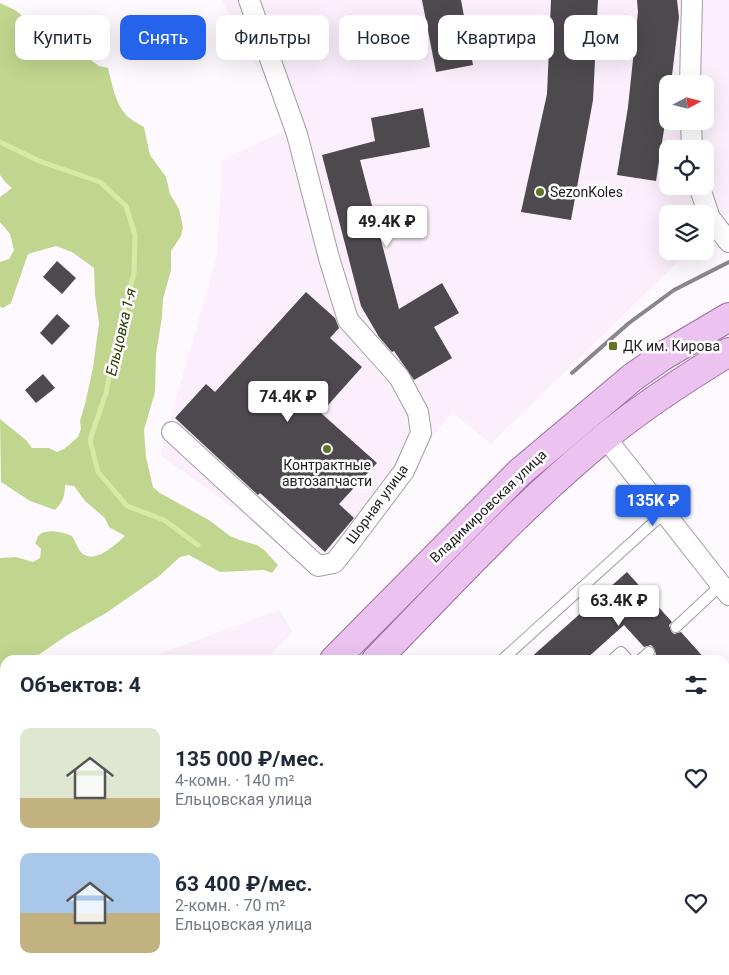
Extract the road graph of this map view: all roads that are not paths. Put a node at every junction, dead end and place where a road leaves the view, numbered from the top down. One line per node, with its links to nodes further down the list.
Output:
1 (249, 0): 8 (street, Шорная улица)
2 (692, 0): 3 (street)
3 (690, 75)
4 (702, 195): 5 (street)
5 (729, 242)
6 (729, 317): 14 (main road, Владимировская улица)
7 (729, 352): 9 (main road, Владимировская улица)
8 (172, 432)
9 (605, 438): 10 (street); 15 (main road, Владимировская улица)
10 (664, 513): 11 (street); 16 (lane)
11 (725, 590): 12 (lane)
12 (676, 627)
13 (649, 652): 17 (lane)
14 (339, 655)
15 (387, 655)
16 (508, 655)
17 (646, 655)

